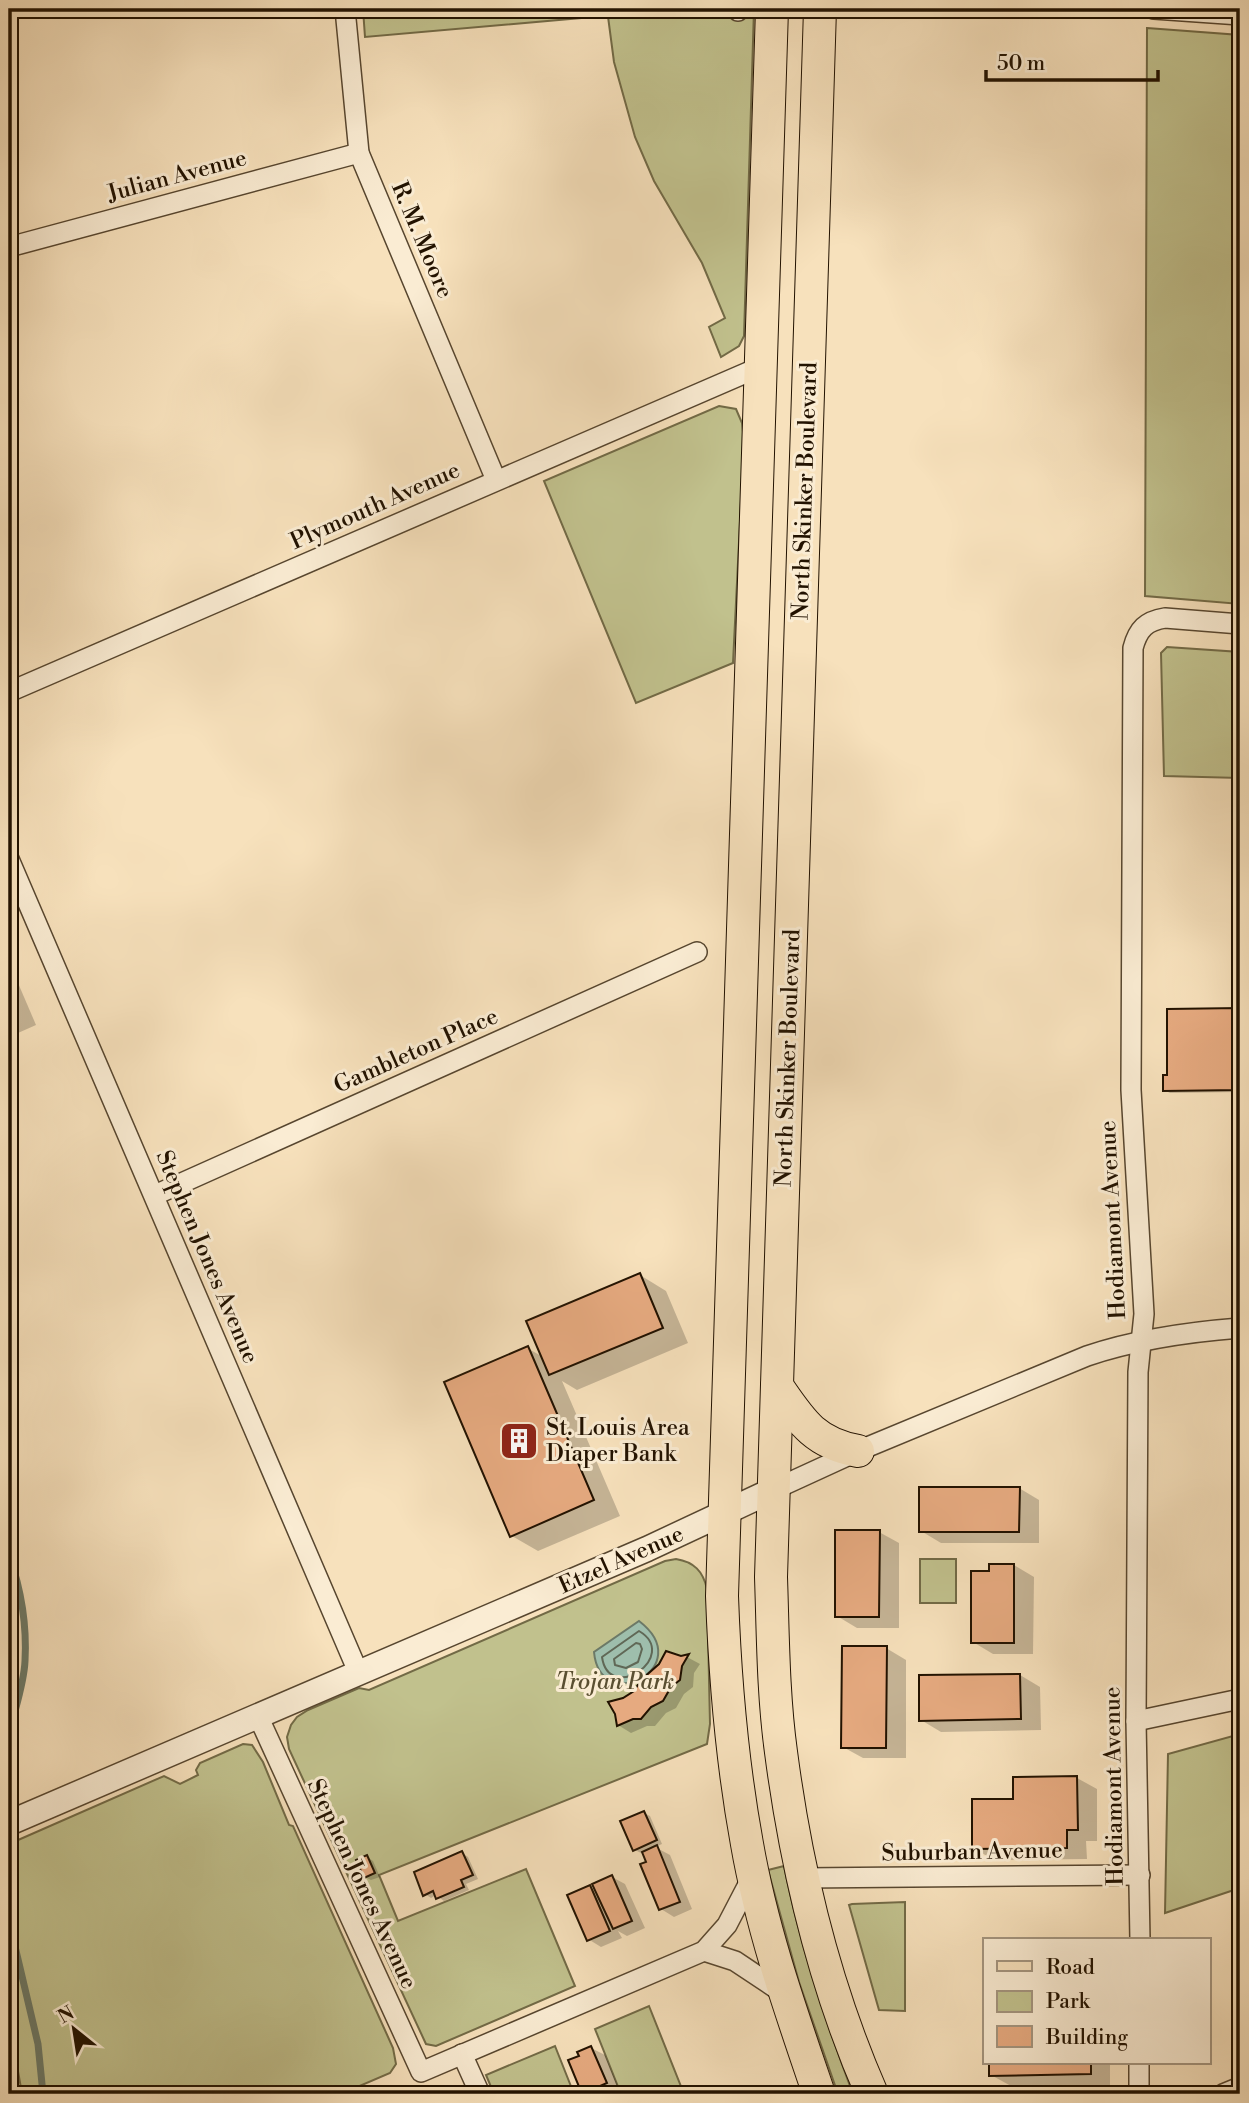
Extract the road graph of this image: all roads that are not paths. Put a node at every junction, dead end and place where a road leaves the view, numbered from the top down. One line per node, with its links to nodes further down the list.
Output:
1 (345, 9): 6 (street, R. M. Moore)
2 (772, 9): 8 (main road, North Skinker Boulevard)
3 (820, 9): 17 (main road, North Skinker Boulevard)
4 (1154, 9): 5 (street)
5 (1240, 15)
6 (359, 153): 7 (street, Julian Avenue); 9 (street, R. M. Moore)
7 (9, 247)
8 (762, 366): 9 (street, Plymouth Avenue); 20 (main road, North Skinker Boulevard)
9 (496, 480): 11 (street, Plymouth Avenue)
10 (1240, 624): 16 (street, Hodiamont Avenue)
11 (9, 692)
12 (9, 859): 14 (street, Stephen Jones Avenue)
13 (697, 951): 14 (street, Gambleton Place)
14 (155, 1195): 21 (street, Stephen Jones Avenue)
15 (1240, 1328): 16 (street, Etzel Avenue)
16 (1142, 1340): 18 (street, Etzel Avenue); 24 (street, Hodiamont Avenue)
17 (777, 1386): 18 (main road); 19 (main road, North Skinker Boulevard)
18 (858, 1451): 19 (street, Etzel Avenue)
19 (773, 1490): 20 (street, Etzel Avenue); 28 (main road, North Skinker Boulevard)
20 (724, 1514): 21 (street, Etzel Avenue); 26 (main road, North Skinker Boulevard)
21 (359, 1674): 23 (street, Etzel Avenue)
22 (1240, 1699): 24 (street)
23 (258, 1716): 25 (street, Etzel Avenue); 32 (street, Stephen Jones Avenue)
24 (1136, 1721): 27 (street, Hodiamont Avenue)
25 (9, 1823)
26 (754, 1874): 30 (street); 31 (main road, North Skinker Boulevard)
27 (1140, 1875): 28 (street, Suburban Avenue); 29 (street, Hodiamont Avenue)
28 (804, 1878): 37 (main road, North Skinker Boulevard)
29 (1140, 1938)
30 (704, 1951): 31 (street); 32 (street)
31 (786, 1995): 36 (main road, North Skinker Boulevard)
32 (462, 2054): 35 (street)
33 (1139, 2064): 38 (street)
34 (1240, 2087): 39 (street)
35 (480, 2094)
36 (819, 2094)
37 (872, 2094)
38 (1139, 2094)
39 (1223, 2094)

